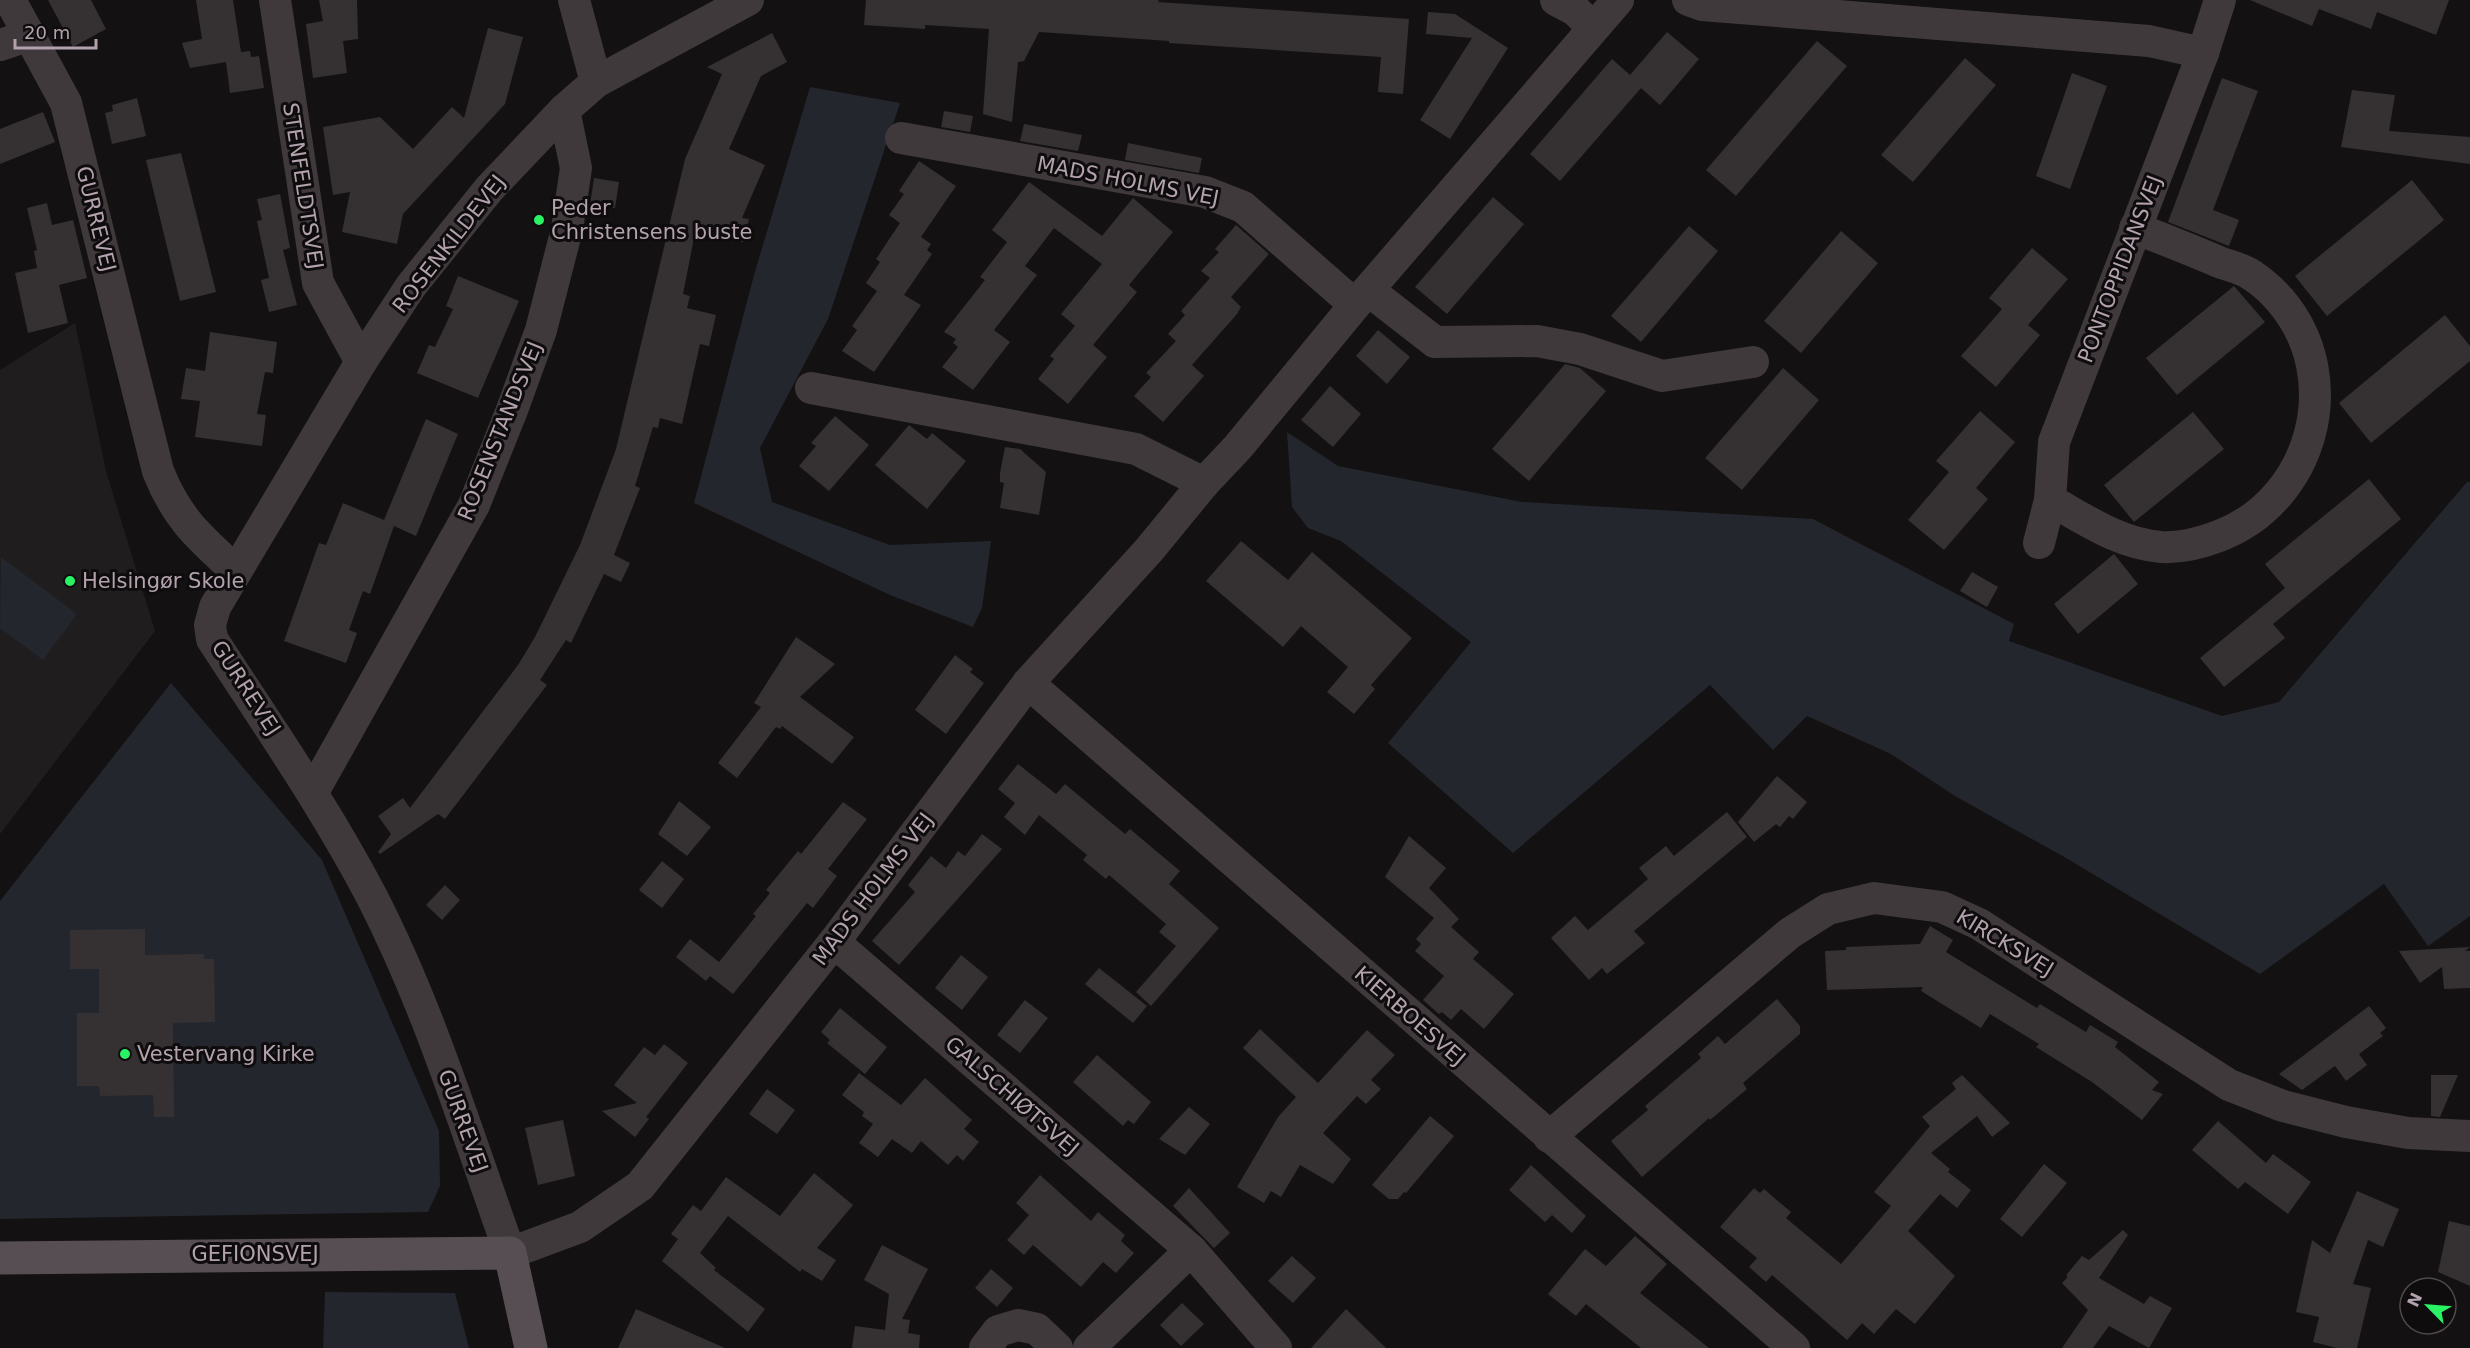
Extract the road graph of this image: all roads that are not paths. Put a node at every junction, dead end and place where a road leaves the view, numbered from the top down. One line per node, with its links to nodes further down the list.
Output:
1 (10, 0): 10 (street, GURREVEJ)
2 (275, 0): 17 (street, STENFELDTSVEJ)
3 (574, 0): 12 (street)
4 (748, 0): 12 (street, ROSENKILDEVEJ)
5 (1556, 0): 9 (street)
6 (1618, 0): 9 (street, MADS HOLMS VEJ)
7 (1688, 0): 11 (street)
8 (2220, 0): 11 (street, PONTOPPIDANSVEJ)
9 (1593, 28): 16 (street, MADS HOLMS VEJ)
10 (14, 41): 23 (street, GURREVEJ)
11 (2203, 53): 15 (street, PONTOPPIDANSVEJ)
12 (596, 82): 13 (street, ROSENKILDEVEJ)
13 (564, 110): 17 (street, ROSENKILDEVEJ); 25 (street, ROSENSTANDSVEJ)
14 (901, 138): 16 (street, MADS HOLMS VEJ)
15 (2136, 228): 21 (street, PONTOPPIDANSVEJ); 21 (street)
16 (1362, 297): 18 (street, MADS HOLMS VEJ); 20 (street, MADS HOLMS VEJ)
17 (361, 362): 23 (street, ROSENKILDEVEJ)
18 (1753, 362)
19 (811, 388): 20 (street)
20 (1204, 483): 24 (street, MADS HOLMS VEJ)
21 (2050, 500): 22 (street, PONTOPPIDANSVEJ)
22 (2039, 543)
23 (236, 571): 25 (street, GURREVEJ)
24 (1028, 683): 26 (street, MADS HOLMS VEJ); 28 (street, KIERBOESVEJ)
25 (313, 792): 30 (street, GURREVEJ)
26 (834, 942): 29 (street, GALSCHIØTSVEJ); 30 (street, MADS HOLMS VEJ)
27 (2470, 1136): 28 (street, KIRCKSVEJ)
28 (1549, 1137): 37 (street, KIERBOESVEJ)
29 (1191, 1250): 35 (street); 36 (street, GALSCHIØTSVEJ)
30 (510, 1252): 31 (main road, GEFIONSVEJ); 32 (main road, GURREVEJ)
31 (0, 1258)
32 (531, 1348)
33 (985, 1348): 34 (street)
34 (1057, 1348)
35 (1089, 1348)
36 (1276, 1348)
37 (1794, 1348)

